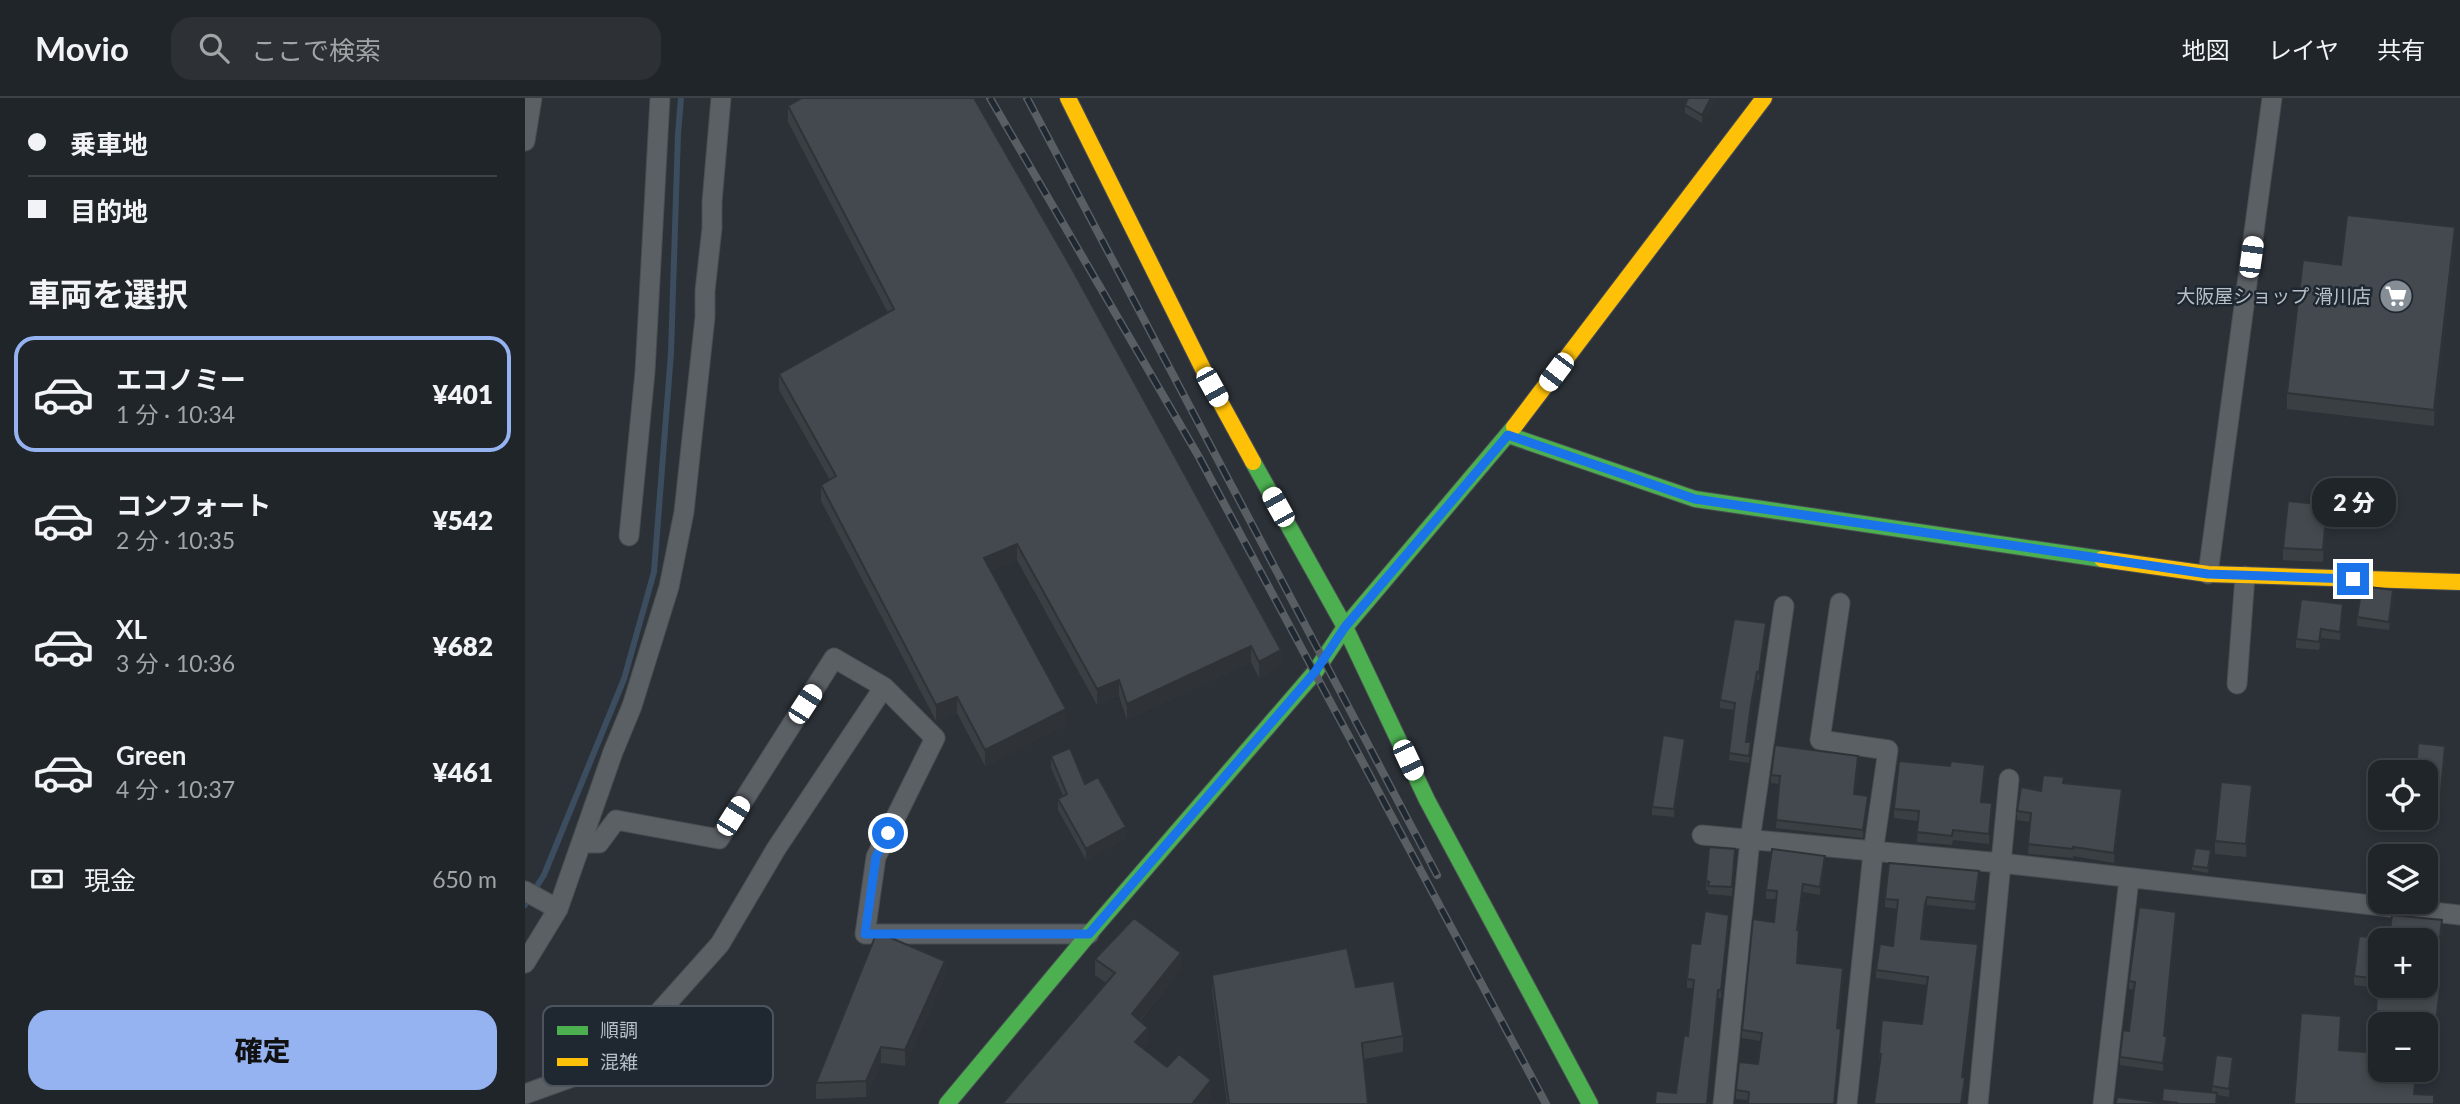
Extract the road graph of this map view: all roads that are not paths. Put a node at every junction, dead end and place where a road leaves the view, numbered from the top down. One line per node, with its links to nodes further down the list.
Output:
1 (532, 98): 7 (street)
2 (660, 98): 9 (street)
3 (720, 98): 21 (street)
4 (1068, 98): 15 (street)
5 (1764, 98): 8 (street)
6 (2272, 98): 10 (street)
7 (525, 141)
8 (1508, 435): 10 (street); 15 (street)
9 (629, 536)
10 (2208, 574): 11 (street)
11 (2245, 576): 12 (street); 16 (street)
12 (2460, 582)
13 (1840, 603): 22 (street)
14 (1784, 606): 20 (street)
15 (1345, 627): 28 (street); 34 (street)
16 (2237, 684)
17 (884, 687): 21 (street); 28 (street); 30 (street)
18 (2009, 779): 23 (street)
19 (1702, 835): 20 (street)
20 (1750, 840): 22 (street); 35 (street)
21 (582, 843): 26 (street)
22 (1873, 852): 23 (street); 36 (street)
23 (2001, 863): 24 (street); 37 (street)
24 (2129, 879): 27 (street); 38 (street)
25 (525, 891): 26 (street)
26 (558, 909): 29 (street)
27 (2460, 915)
28 (1089, 934): 33 (street)
29 (525, 963)
30 (665, 1006)
31 (547, 1086): 32 (street)
32 (525, 1094)
33 (947, 1104)
34 (1590, 1104)
35 (1723, 1104)
36 (1847, 1104)
37 (1978, 1104)
38 (2103, 1104)

